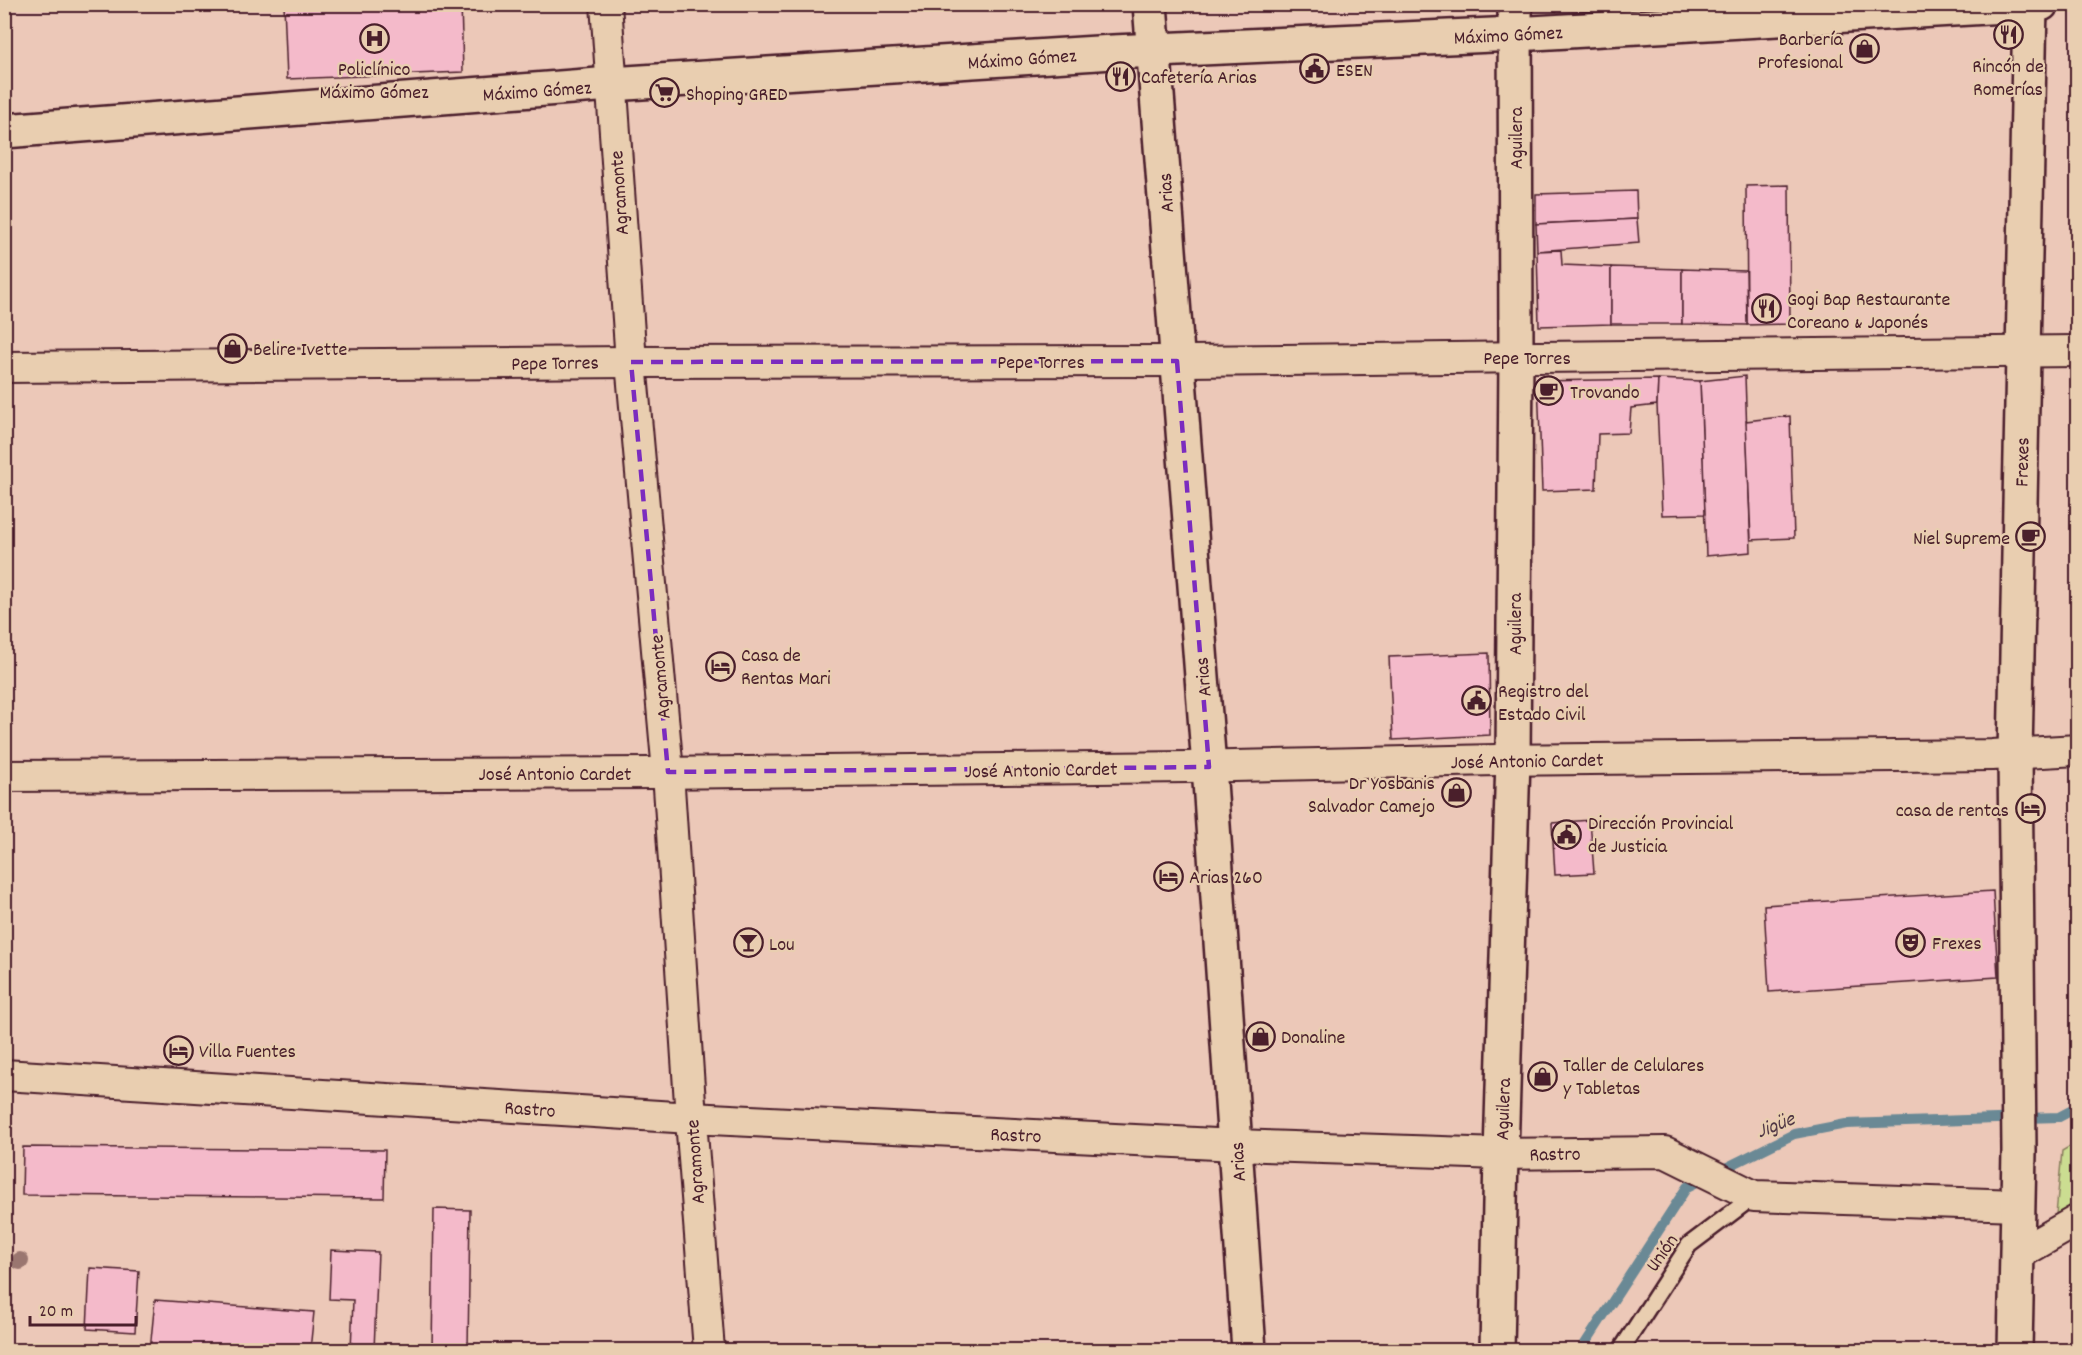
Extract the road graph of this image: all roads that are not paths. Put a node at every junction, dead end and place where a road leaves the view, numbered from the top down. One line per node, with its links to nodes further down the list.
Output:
1 (606, 4): 7 (street, Agramonte)
2 (1150, 4): 6 (street, Arias)
3 (2041, 4): 4 (street, Máximo Gómez)
4 (2030, 5): 5 (street, Máximo Gómez); 10 (street, Frexes)
5 (1515, 19): 6 (street, Máximo Gómez); 11 (street, Aguilera)
6 (1155, 50): 7 (street, Máximo Gómez); 12 (street, Arias)
7 (611, 84): 8 (street, Máximo Gómez); 13 (street, Agramonte)
8 (4, 130)
9 (2078, 351): 10 (street, Pepe Torres)
10 (2023, 352): 11 (street, Pepe Torres); 16 (street, Frexes)
11 (1516, 356): 12 (street, Pepe Torres); 17 (street, Aguilera)
12 (1177, 361): 13 (street, Pepe Torres); 18 (street, Arias)
13 (631, 362): 14 (street, Pepe Torres); 19 (street, Agramonte)
14 (4, 367)
15 (2078, 750): 16 (street, José Antonio Cardet)
16 (2015, 754): 17 (street, José Antonio Cardet); 26 (street, Frexes)
17 (1513, 759): 18 (street, José Antonio Cardet); 24 (street, Aguilera)
18 (1209, 767): 19 (street, José Antonio Cardet); 23 (street, Arias)
19 (668, 772): 20 (street, José Antonio Cardet); 22 (street, Agramonte)
20 (4, 776)
21 (4, 1075): 22 (street, Rastro)
22 (691, 1118): 23 (street, Rastro); 29 (street, Agramonte)
23 (1236, 1145): 24 (street, Rastro); 30 (street, Arias)
24 (1501, 1154): 25 (street, Rastro); 31 (street, Aguilera)
25 (1754, 1196): 26 (street, Rastro); 32 (lane, Unión)
26 (2018, 1205): 28 (street, Frexes)
27 (2078, 1220): 28 (street)
28 (2017, 1255): 33 (street, Frexes)
29 (709, 1350)
30 (1249, 1350)
31 (1497, 1350)
32 (1621, 1350)
33 (2015, 1350)

